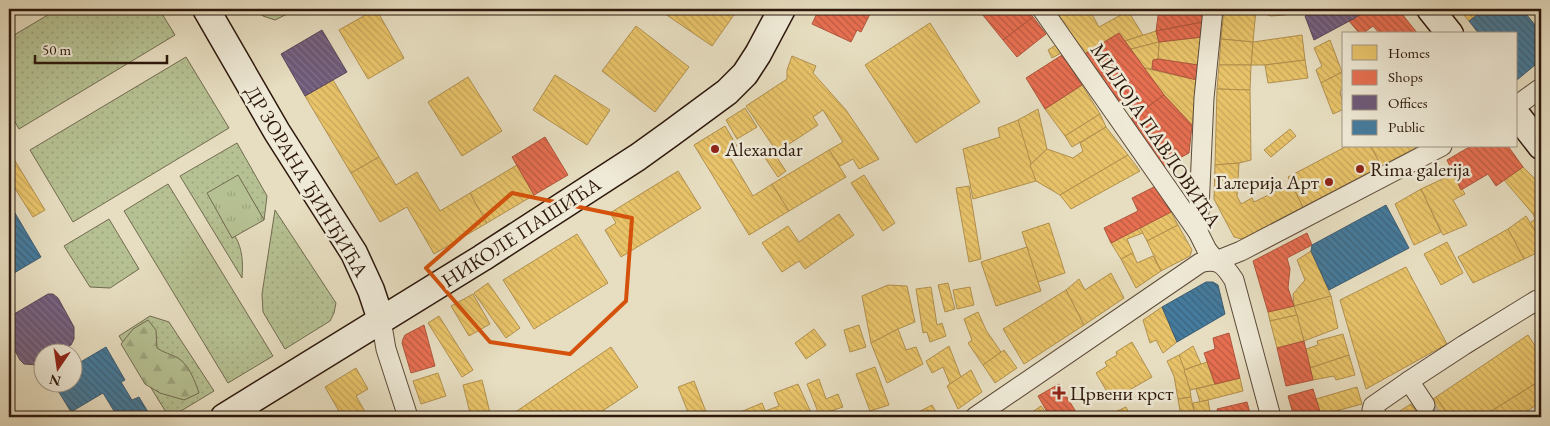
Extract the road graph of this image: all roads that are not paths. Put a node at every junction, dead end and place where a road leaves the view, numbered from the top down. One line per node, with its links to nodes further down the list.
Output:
1 (206, 9): 15 (street, ДР ЗОРАНА ЂИНЂИЋА)
2 (782, 9): 15 (street, НИКОЛЕ ПАШИЋА)
3 (1042, 9): 12 (street, МИЛОЈА ПАВЛОВИЋА)
4 (1213, 9): 12 (street)
5 (1430, 9): 6 (street)
6 (1448, 32)
7 (1541, 88): 8 (street)
8 (1518, 105)
9 (1518, 117): 10 (street)
10 (1541, 146)
11 (1438, 148): 13 (street)
12 (1198, 232): 13 (street, МИЛОЈА ПАВЛОВИЋА)
13 (1216, 261): 20 (street); 21 (street, МИЛОЈА ПАВЛОВИЋА)
14 (1539, 303): 16 (street)
15 (381, 320): 18 (street, НИКОЛЕ ПАШИЋА); 19 (street, ДР ЗОРАНА ЂИНЂИЋА)
16 (1409, 381): 17 (street); 22 (street)
17 (1425, 405)
18 (224, 417)
19 (408, 417)
20 (974, 417)
21 (1271, 417)
22 (1378, 417)

